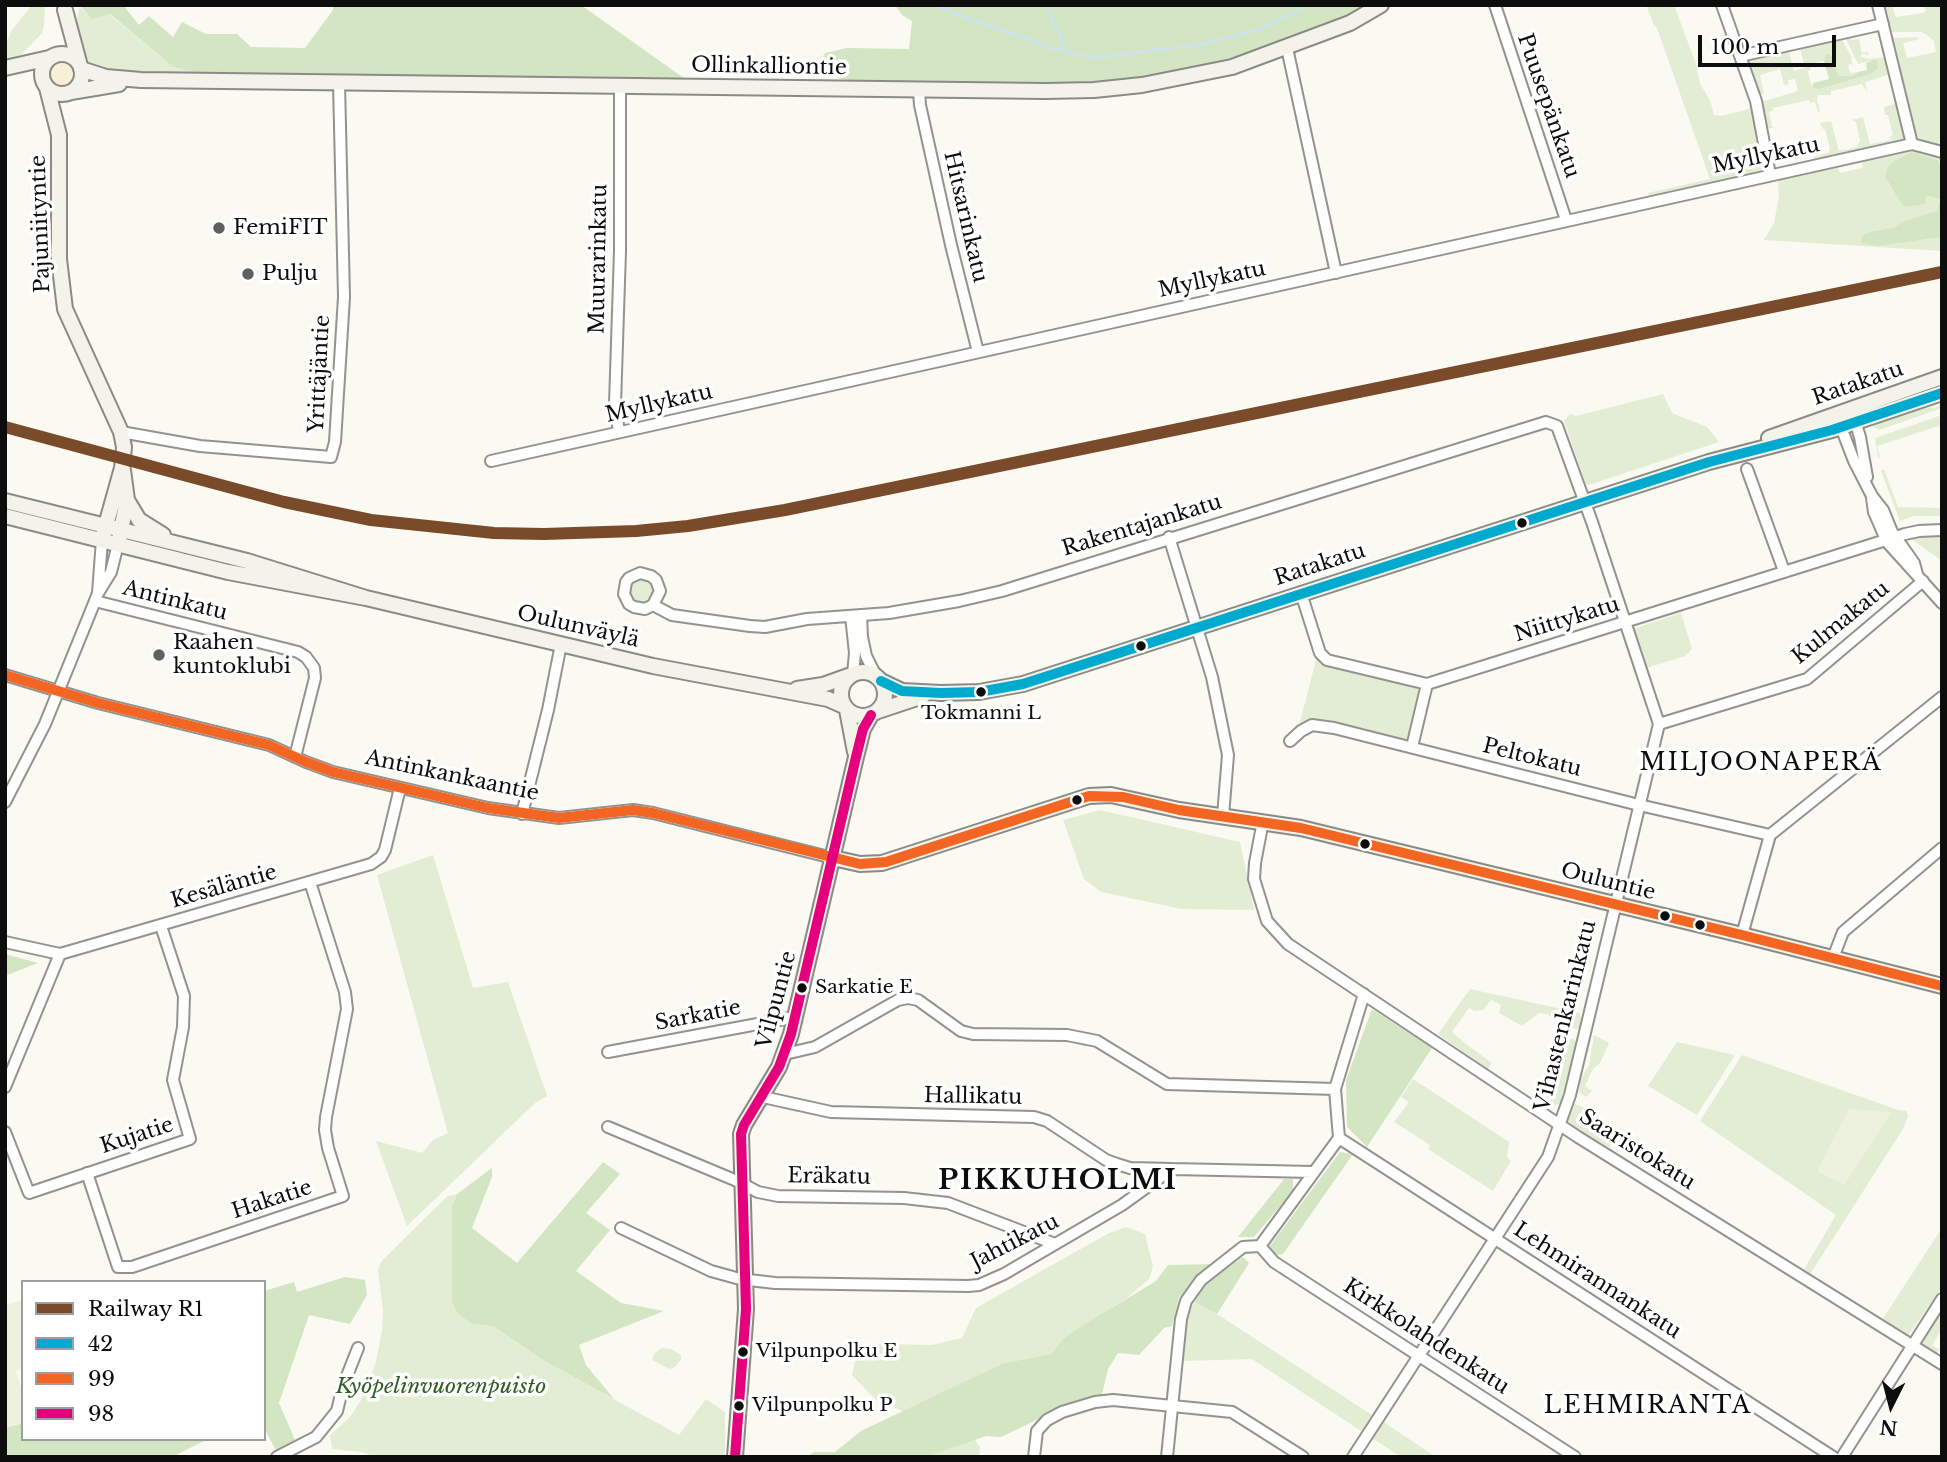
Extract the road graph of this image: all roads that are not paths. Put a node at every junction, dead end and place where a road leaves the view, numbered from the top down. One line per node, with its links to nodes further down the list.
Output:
1 (1381, 5): 7 (street, Ollinkalliontie)
2 (1494, 5): 22 (street, Puusepänkatu)
3 (1722, 5): 8 (street)
4 (1878, 5): 6 (street)
5 (65, 8): 9 (street); 10 (street)
6 (1883, 24): 8 (street); 19 (street)
7 (1287, 48): 16 (street, Ollinkalliontie); 23 (street)
8 (1740, 56): 21 (street)
9 (51, 57): 10 (street); 11 (street); 14 (street)
10 (80, 66): 12 (street, Ollinkalliontie); 17 (street)
11 (5, 70): 14 (street)
12 (141, 80): 13 (street, Ollinkalliontie); 17 (street, Ollinkalliontie)
13 (339, 83): 15 (street, Ollinkalliontie); 29 (street, Yrittäjäntie)
14 (44, 84): 17 (street); 18 (street, Pajuniityntie)
15 (620, 85): 16 (street, Ollinkalliontie); 30 (street, Muurarinkatu)
16 (919, 90): 24 (street, Hitsarinkatu)
17 (69, 93): 18 (street, Pajuniityntie)
18 (59, 135): 29 (street, Pajuniityntie)
19 (1912, 144): 20 (street, Myllykatu); 21 (street, Myllykatu)
20 (1942, 152)
21 (1770, 175): 22 (street, Myllykatu)
22 (1566, 220): 23 (street, Myllykatu)
23 (1336, 273): 24 (street, Myllykatu)
24 (978, 352): 30 (street, Myllykatu)
25 (1942, 377): 27 (street, Ratakatu)
26 (1942, 393): 27 (street, Ratakatu)
27 (1854, 416): 28 (street, Ratakatu); 34 (street)
28 (1838, 421): 34 (street); 37 (street, Ratakatu)
29 (121, 432): 32 (street, Pajuniityntie)
30 (619, 432): 31 (street, Myllykatu)
31 (491, 461)
32 (122, 468): 35 (street, Pajuniityntie); 40 (street, Pajuniityntie)
33 (1747, 469): 45 (street)
34 (1868, 484): 43 (street)
35 (127, 500): 41 (street, Pajuniityntie); 44 (street)
36 (5, 501): 40 (street, Oulunväylä)
37 (1585, 501): 42 (street, Rakentajankatu); 48 (street, Ratakatu); 53 (street)
38 (5, 516): 40 (street, Oulunväylä)
39 (1942, 530): 43 (street, Niittykatu)
40 (104, 533): 41 (street, Oulunväylä); 49 (street)
41 (120, 537): 44 (street, Oulunväylä); 47 (street, Oulunväylä); 49 (street)
42 (1169, 537): 52 (street, Rakentajankatu); 54 (street)
43 (1890, 539): 45 (street, Niittykatu); 46 (street)
44 (213, 553): 47 (street, Oulunväylä)
45 (1784, 571): 53 (street, Niittykatu)
46 (1920, 578): 50 (street); 66 (street, Kulmakatu)
47 (349, 593): 55 (street, Oulunväylä)
48 (1301, 593): 54 (street, Ratakatu); 59 (street)
49 (96, 597): 60 (street); 69 (street, Antinkatu)
50 (1942, 604)
51 (653, 605): 52 (street, Rakentajankatu)
52 (856, 616): 57 (street); 58 (street)
53 (1624, 623): 59 (street, Niittykatu); 66 (street)
54 (1198, 627): 62 (street, Ratakatu); 75 (street)
55 (561, 644): 61 (street, Oulunväylä); 74 (street)
56 (5, 675): 60 (street, Antinkankaantie)
57 (851, 675): 58 (street); 61 (street, Oulunväylä); 64 (street)
58 (879, 679): 62 (street, Ratakatu); 65 (street)
59 (1427, 684): 68 (street)
60 (59, 691): 69 (street, Antinkankaantie); 72 (street)
61 (782, 691): 64 (street, Oulunväylä)
62 (941, 693): 65 (street, Ratakatu)
63 (1942, 697): 77 (street)
64 (845, 708): 65 (street); 70 (street, Vilpuntie)
65 (874, 713): 70 (street, Vilpuntie)
66 (1659, 724): 73 (street, Vihastenkarinkatu)
67 (1290, 741): 68 (street, Peltokatu)
68 (1412, 747): 73 (street, Peltokatu)
69 (295, 757): 71 (street, Antinkankaantie)
70 (856, 757): 79 (street, Vilpuntie)
71 (400, 788): 74 (street, Antinkankaantie); 80 (street, Kesäläntie)
72 (5, 803)
73 (1639, 805): 77 (street, Peltokatu); 81 (street, Vihastenkarinkatu)
74 (522, 814): 79 (street, Antinkankaantie)
75 (1223, 816): 76 (street, Antinkankaantie); 79 (street, Antinkankaantie)
76 (1263, 821): 81 (street, Ouluntie); 88 (street, Saaristokatu)
77 (1770, 835): 83 (street)
78 (1942, 848): 86 (street)
79 (832, 858): 89 (street, Vilpuntie)
80 (310, 882): 82 (street, Kesäläntie); 101 (street, Hakatie)
81 (1614, 905): 83 (street, Ouluntie); 95 (street, Vihastenkarinkatu)
82 (161, 926): 85 (street, Kesäläntie); 101 (street, Kujatie)
83 (1742, 935): 86 (street, Ouluntie)
84 (5, 942): 85 (street, Kesäläntie)
85 (60, 954): 92 (street)
86 (1833, 958): 87 (street, Ouluntie)
87 (1942, 986)
88 (1364, 994): 93 (street); 95 (street, Saaristokatu)
89 (795, 1017): 90 (street, Sarkatie); 91 (street, Vilpuntie)
90 (608, 1052)
91 (785, 1054): 93 (street); 94 (street, Vilpuntie)
92 (5, 1087)
93 (1335, 1089): 98 (street)
94 (763, 1097): 99 (street, Hallikatu); 102 (street, Vilpuntie)
95 (1558, 1123): 104 (street, Vihastenkarinkatu); 109 (street, Saaristokatu)
96 (608, 1127): 102 (street, Eräkatu)
97 (5, 1132): 101 (street, Kujatie)
98 (1339, 1138): 100 (street); 104 (street, Lehmirannankatu)
99 (1172, 1170): 100 (street); 105 (street, Jahtikatu)
100 (1313, 1172): 106 (street)
101 (87, 1173)
102 (743, 1184): 105 (street, Eräkatu); 107 (street, Vilpuntie)
103 (621, 1228): 107 (street, Jahtikatu)
104 (1496, 1239): 111 (street, Vihastenkarinkatu); 121 (street, Lehmirannankatu)
105 (1055, 1244): 107 (street, Jahtikatu)
106 (1260, 1245): 111 (street, Kirkkolahdenkatu); 113 (street)
107 (746, 1280): 115 (street, Vilpuntie)
108 (1942, 1299): 109 (street)
109 (1912, 1345): 112 (street, Saaristokatu); 122 (street)
110 (358, 1348): 114 (street)
111 (1420, 1355): 119 (street, Vihastenkarinkatu); 120 (street, Kirkkolahdenkatu)
112 (1942, 1363)
113 (1172, 1405): 116 (street); 117 (street); 118 (street)
114 (277, 1457)
115 (735, 1457)
116 (1034, 1457)
117 (1167, 1457)
118 (1303, 1457)
119 (1353, 1457)
120 (1575, 1457)
121 (1833, 1457)
122 (1842, 1457)

